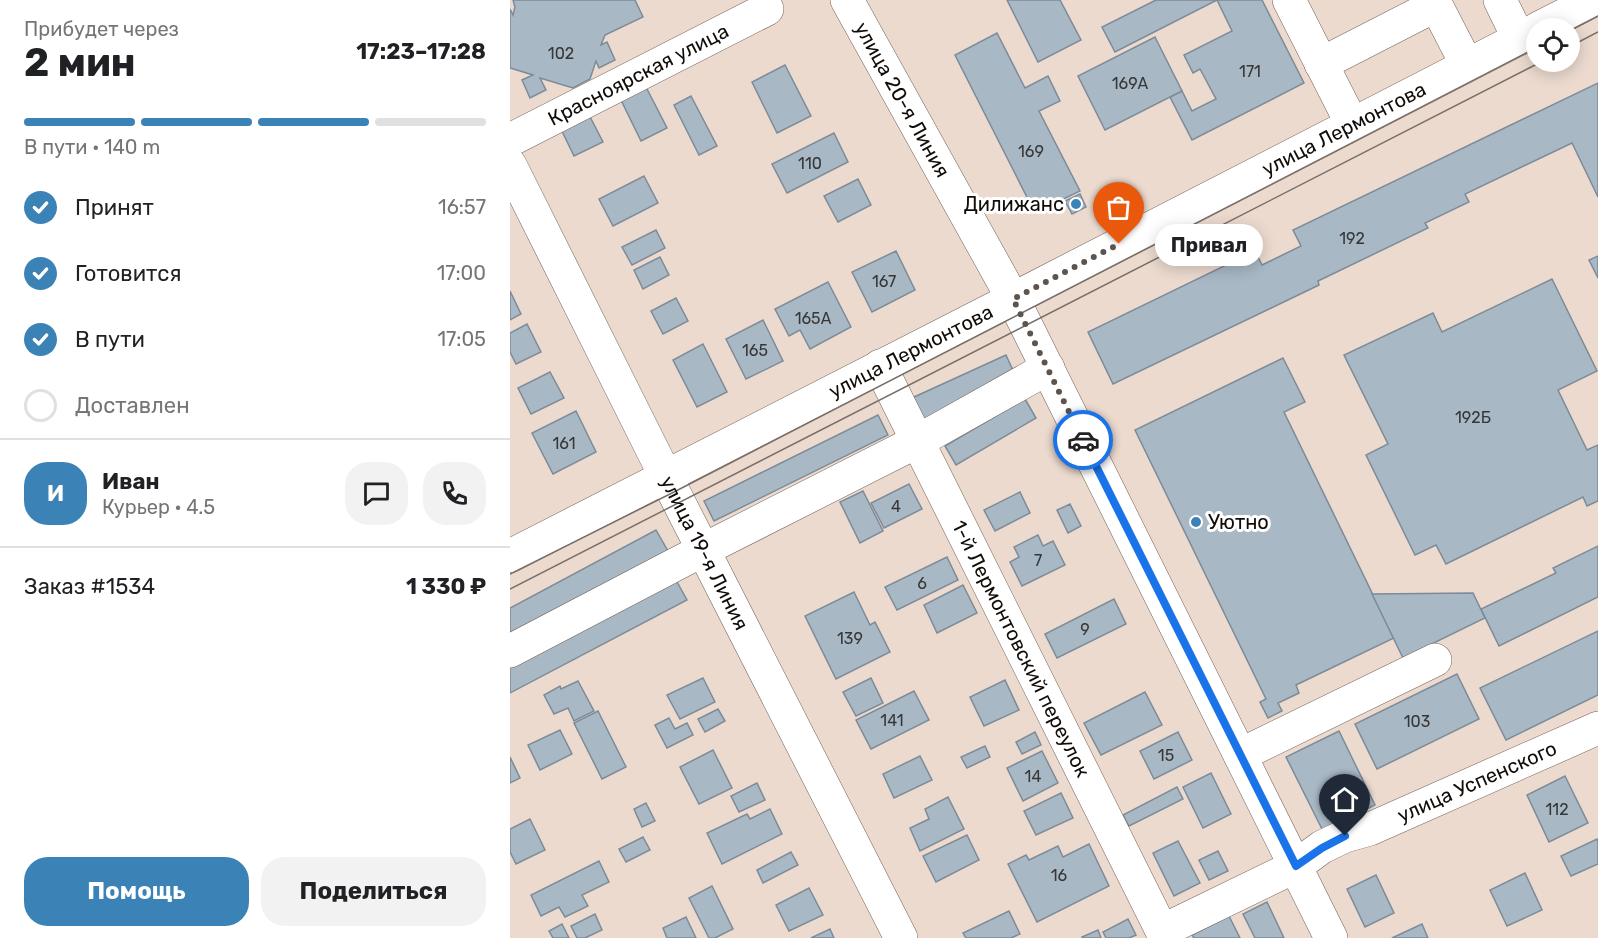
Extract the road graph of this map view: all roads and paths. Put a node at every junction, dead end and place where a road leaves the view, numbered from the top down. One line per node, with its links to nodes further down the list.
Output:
1 (848, 0): 14 (street, улица 20-я Линия)
2 (1289, 0): 9 (street)
3 (1500, 0): 7 (street)
4 (1594, 0): 6 (street, улица Лермонтова)
5 (767, 9): 12 (street, Красноярская улица)
6 (1559, 18)
7 (1526, 27)
8 (1526, 35): 10 (street, улица Лермонтова)
9 (1321, 64): 10 (street); 11 (street)
10 (1467, 65): 11 (street, улица Лермонтова)
11 (1352, 124): 14 (street, улица Лермонтова)
12 (510, 140)
13 (510, 165): 18 (street, улица 19-я Линия)
14 (1013, 299): 15 (street, улица Лермонтова); 16 (street, улица 20-я Линия)
15 (880, 366): 17 (street, 1-й Лермонтовский переулок); 18 (street, улица Лермонтова)
16 (1048, 368): 17 (street); 24 (street, улица 20-я Линия)
17 (918, 441): 19 (street); 26 (street, 1-й Лермонтовский переулок)
18 (666, 477): 19 (street, улица 19-я Линия); 20 (street, улица Лермонтова)
19 (703, 550): 21 (street); 27 (street, улица 19-я Линия)
20 (510, 556)
21 (510, 651)
22 (1434, 660): 24 (street)
23 (1597, 730): 25 (street, улица Успенского)
24 (1240, 755): 25 (street, улица 20-я Линия)
25 (1296, 866): 26 (street, улица Успенского); 28 (street, улица 20-я Линия)
26 (1162, 931)
27 (900, 938)
28 (1331, 938)

